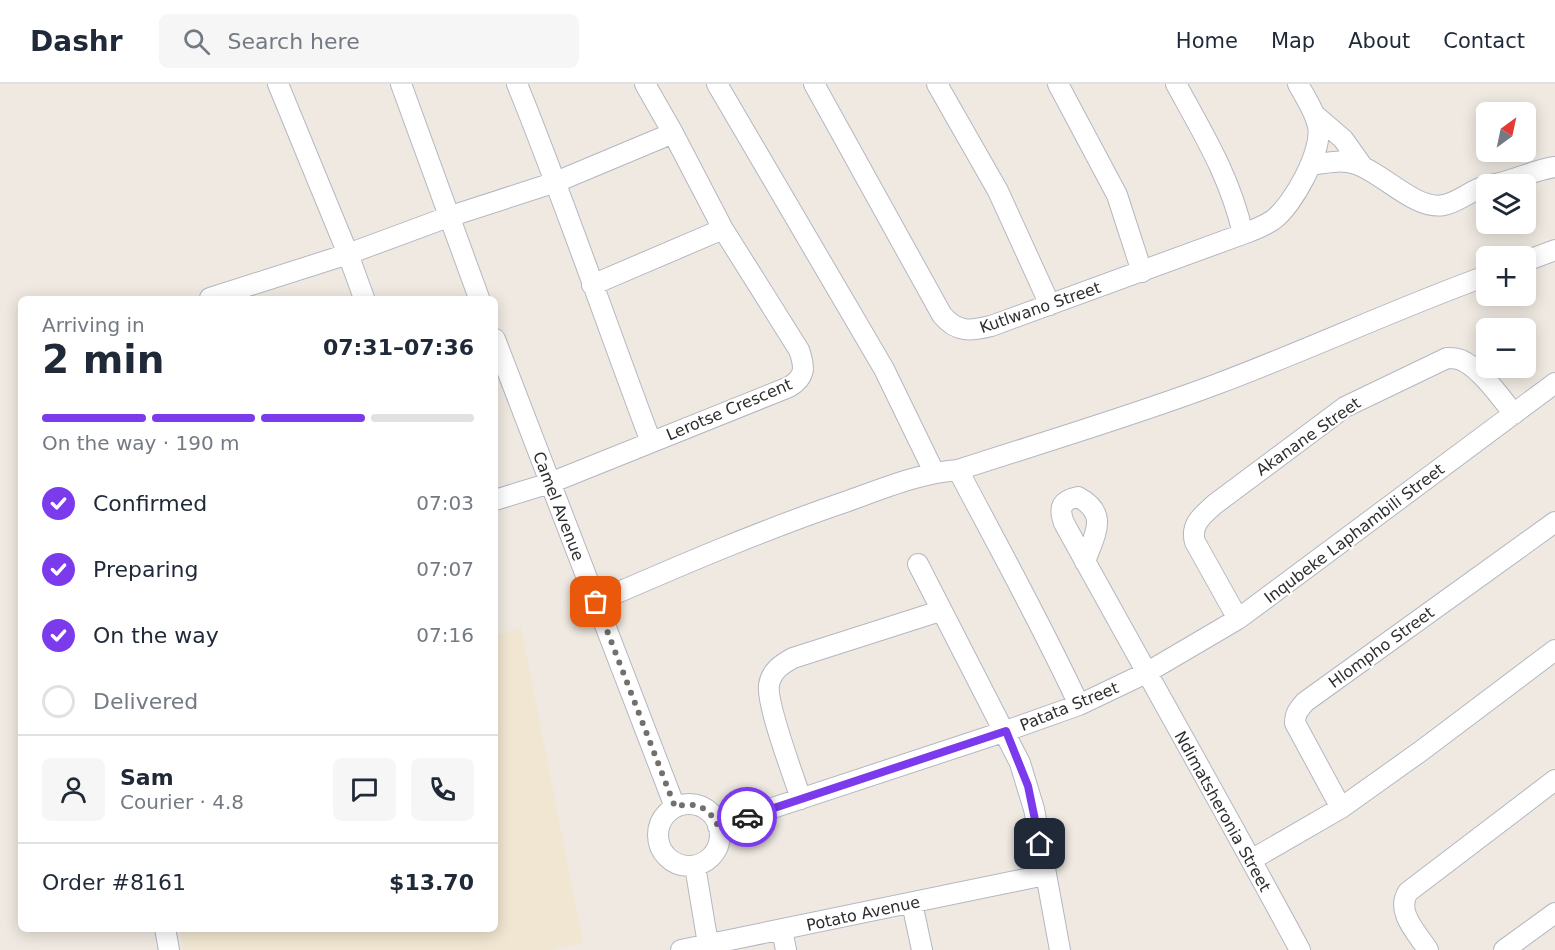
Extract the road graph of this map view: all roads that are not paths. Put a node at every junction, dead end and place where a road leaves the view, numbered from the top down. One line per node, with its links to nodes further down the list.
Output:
1 (278, 84): 23 (street)
2 (401, 84): 19 (street)
3 (517, 84): 17 (street, Lerotse Crescent)
4 (645, 84): 12 (street, Lerotse Crescent)
5 (717, 84): 38 (street)
6 (814, 84): 32 (street, Kutlwano Street)
7 (937, 84): 32 (street)
8 (1059, 84): 25 (street)
9 (1176, 84): 21 (street)
10 (1298, 84): 11 (street)
11 (1315, 115): 13 (street, Kutlwano Street); 14 (street)
12 (674, 132): 17 (street); 20 (street, Lerotse Crescent)
13 (1310, 165): 14 (street); 21 (street, Kutlwano Street)
14 (1363, 167): 18 (street)
15 (1555, 167): 16 (street)
16 (1528, 174)
17 (556, 182): 19 (street); 27 (street, Lerotse Crescent)
18 (1476, 191)
19 (448, 217): 23 (street); 31 (street)
20 (723, 229): 27 (street); 36 (street, Lerotse Crescent)
21 (1243, 234): 25 (street, Kutlwano Street)
22 (1555, 250): 24 (street)
23 (348, 254): 28 (street); 30 (street)
24 (1536, 257)
25 (1142, 272): 32 (street, Kutlwano Street)
26 (1476, 280): 37 (street)
27 (592, 285): 36 (street, Lerotse Crescent)
28 (262, 291): 29 (street)
29 (225, 296)
30 (363, 296)
31 (478, 296)
32 (1050, 305)
33 (498, 347): 39 (street, Camel Avenue)
34 (1555, 383): 35 (street, Inqubeke Laphambili Street)
35 (1514, 414): 46 (street, Inqubeke Laphambili Street); 46 (street, Akanane Street)
36 (651, 442): 39 (street)
37 (958, 470): 38 (street); 49 (street)
38 (934, 472): 44 (street)
39 (550, 483): 40 (street); 44 (street, Camel Avenue)
40 (498, 499)
41 (1555, 522): 54 (street, Hlompho Street)
42 (1085, 562): 48 (street, Ndimatsheronia Street)
43 (918, 564): 45 (street)
44 (596, 602): 53 (street, Camel Avenue)
45 (940, 611): 50 (street); 52 (street)
46 (1238, 619): 48 (street, Inqubeke Laphambili Street)
47 (1555, 650): 54 (street)
48 (1146, 672): 49 (street, Patata Street); 56 (street, Ndimatsheronia Street)
49 (1079, 705): 50 (street, Patata Street)
50 (1006, 731): 52 (street, Patata Street); 58 (street)
51 (1555, 780): 70 (street)
52 (801, 799): 55 (street, Patata Street)
53 (675, 807): 55 (street); 57 (street)
54 (1341, 808): 56 (street)
55 (718, 826): 57 (street)
56 (1251, 860): 69 (street, Ndimatsheronia Street)
57 (696, 866): 63 (street)
58 (1045, 875): 59 (street, Potato Avenue); 68 (street)
59 (912, 903): 61 (street, Potato Avenue); 67 (street)
60 (1555, 913): 71 (street)
61 (782, 930): 63 (street, Potato Avenue); 66 (street)
62 (166, 932): 64 (street)
63 (709, 947): 65 (street, Potato Avenue)
64 (169, 950)
65 (681, 950)
66 (786, 950)
67 (922, 950)
68 (1060, 950)
69 (1300, 950)
70 (1428, 950)
71 (1504, 950)

